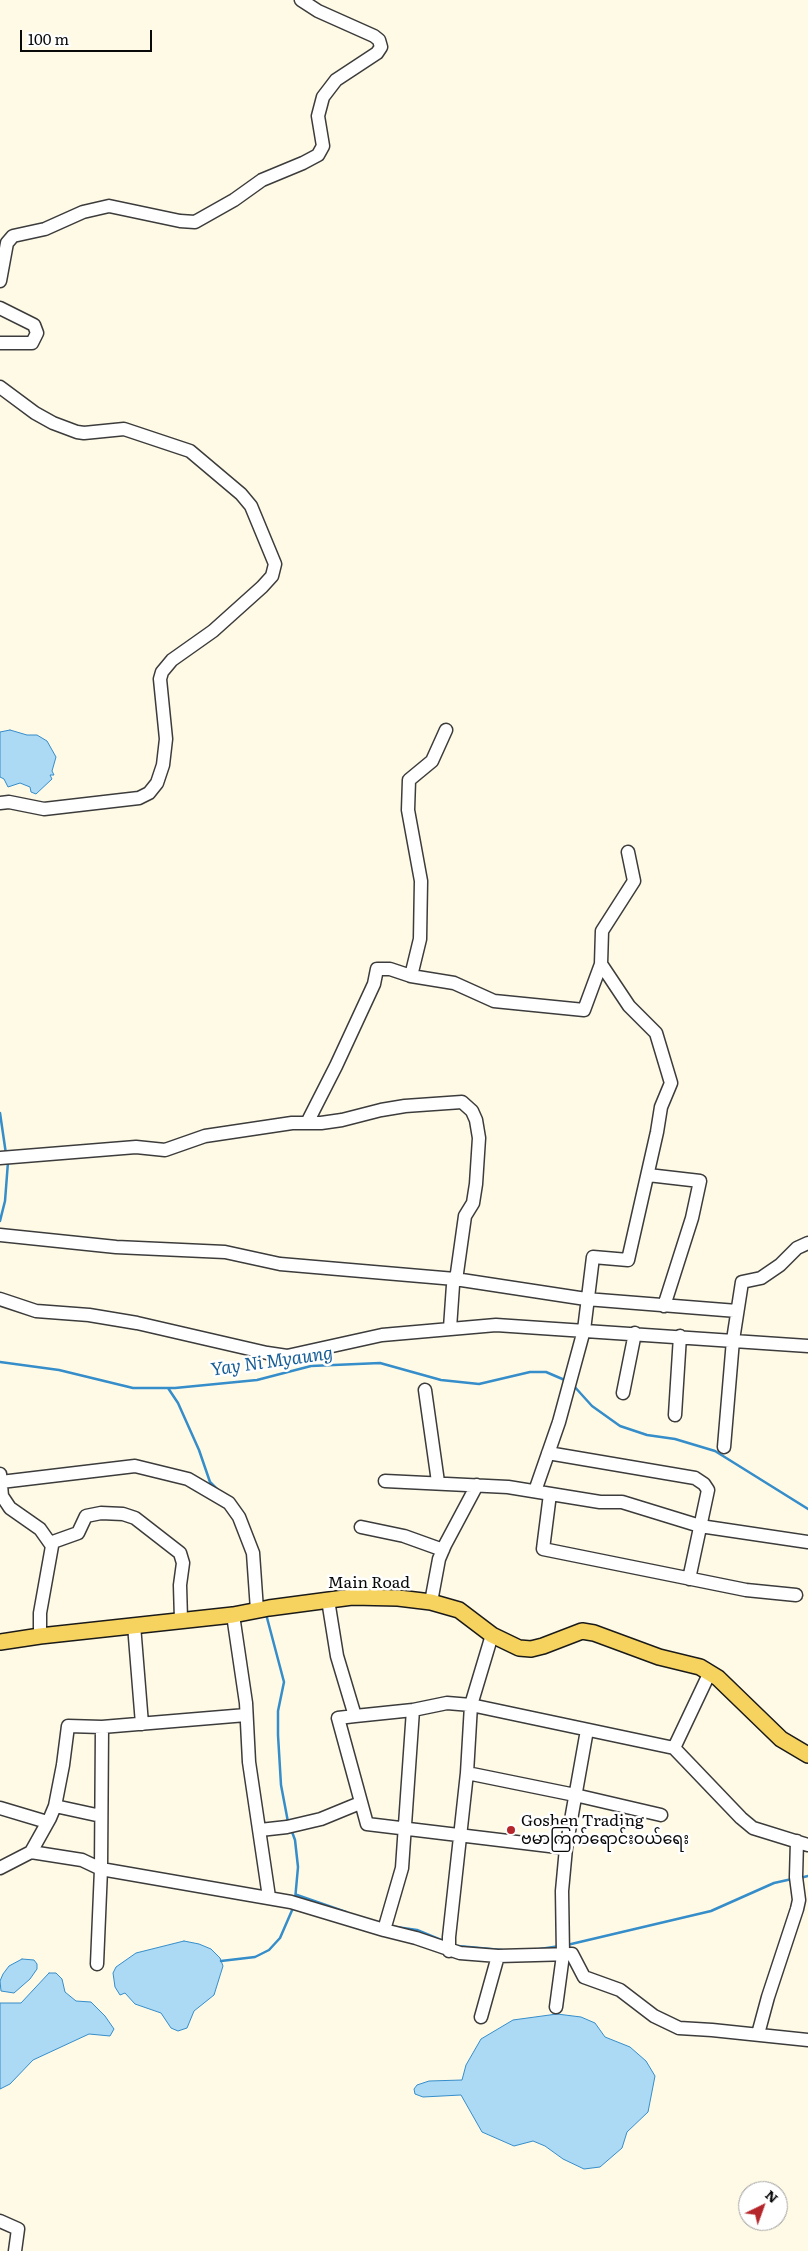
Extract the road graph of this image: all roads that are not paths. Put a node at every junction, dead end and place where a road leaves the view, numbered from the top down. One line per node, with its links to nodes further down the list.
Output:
1 (301, 0): 2 (street)
2 (0, 281)
3 (0, 308): 4 (street)
4 (0, 343)
5 (0, 387): 7 (street)
6 (446, 730): 10 (street)
7 (0, 802)
8 (628, 852): 9 (street)
9 (601, 964): 10 (street); 13 (street)
10 (411, 976): 11 (street)
11 (307, 1123): 12 (street); 16 (street)
12 (0, 1158)
13 (648, 1175): 18 (street); 19 (street)
14 (0, 1235): 16 (street)
15 (808, 1243): 20 (street)
16 (454, 1279): 18 (street); 21 (street)
17 (0, 1299): 21 (street)
18 (586, 1299): 19 (street); 22 (street)
19 (664, 1306): 20 (street)
20 (738, 1312): 25 (street)
21 (450, 1328): 22 (street)
22 (584, 1330): 23 (street); 31 (street)
23 (635, 1333): 24 (street); 28 (street)
24 (680, 1336): 25 (street); 29 (street)
25 (733, 1340): 26 (street); 30 (street)
26 (808, 1346)
27 (426, 1390): 34 (street)
28 (623, 1393)
29 (674, 1415)
30 (724, 1447)
31 (548, 1452): 36 (street); 38 (street)
32 (1, 1478): 41 (street); 47 (street)
33 (385, 1481): 34 (street)
34 (438, 1482): 35 (street)
35 (477, 1485): 36 (street); 42 (street)
36 (535, 1491): 37 (street)
37 (550, 1494): 38 (street); 43 (street)
38 (700, 1526): 40 (street); 43 (street)
39 (360, 1527): 42 (street)
40 (808, 1542)
41 (50, 1543): 49 (street); 52 (street)
42 (443, 1550): 46 (street)
43 (689, 1579): 44 (street)
44 (796, 1595)
45 (328, 1600): 46 (main road, Main Road); 47 (main road, Main Road); 58 (street)
46 (431, 1602): 51 (main road, Main Road)
47 (257, 1610): 48 (main road, Main Road)
48 (233, 1615): 49 (main road, Main Road); 57 (street)
49 (181, 1620): 50 (main road, Main Road)
50 (134, 1625): 52 (main road, Main Road); 59 (street)
51 (492, 1635): 54 (main road, Main Road); 55 (street)
52 (40, 1636): 53 (main road, Main Road)
53 (0, 1642)
54 (710, 1672): 62 (street); 63 (main road, Main Road)
55 (471, 1705): 56 (street); 61 (street); 64 (street)
56 (413, 1710): 58 (street); 72 (street)
57 (246, 1715): 59 (street); 73 (street)
58 (355, 1716): 66 (street)
59 (142, 1724): 60 (street)
60 (102, 1727): 67 (street); 69 (street)
61 (587, 1730): 62 (street); 65 (street)
62 (674, 1748): 75 (street)
63 (808, 1755)
64 (467, 1773): 65 (street); 74 (street)
65 (576, 1795): 70 (street); 76 (street)
66 (360, 1803): 72 (street); 73 (street)
67 (55, 1806): 69 (street); 71 (street)
68 (0, 1808): 71 (street)
69 (101, 1816): 79 (street)
70 (661, 1816)
71 (47, 1822): 77 (street)
72 (406, 1829): 74 (street); 81 (street)
73 (260, 1830): 80 (street)
74 (460, 1836): 76 (street); 82 (street)
75 (803, 1843): 88 (street)
76 (566, 1848): 83 (street)
77 (31, 1852): 78 (street); 79 (street)
78 (0, 1868)
79 (101, 1869): 80 (street); 85 (street)
80 (269, 1897): 81 (street)
81 (386, 1926): 82 (street)
82 (448, 1944): 84 (street)
83 (563, 1949): 84 (street); 86 (street); 88 (street)
84 (498, 1956): 87 (street)
85 (97, 1964)
86 (556, 2008)
87 (481, 2017)
88 (758, 2034): 89 (street)
89 (808, 2040)
90 (0, 2221): 91 (street)
91 (15, 2251)

